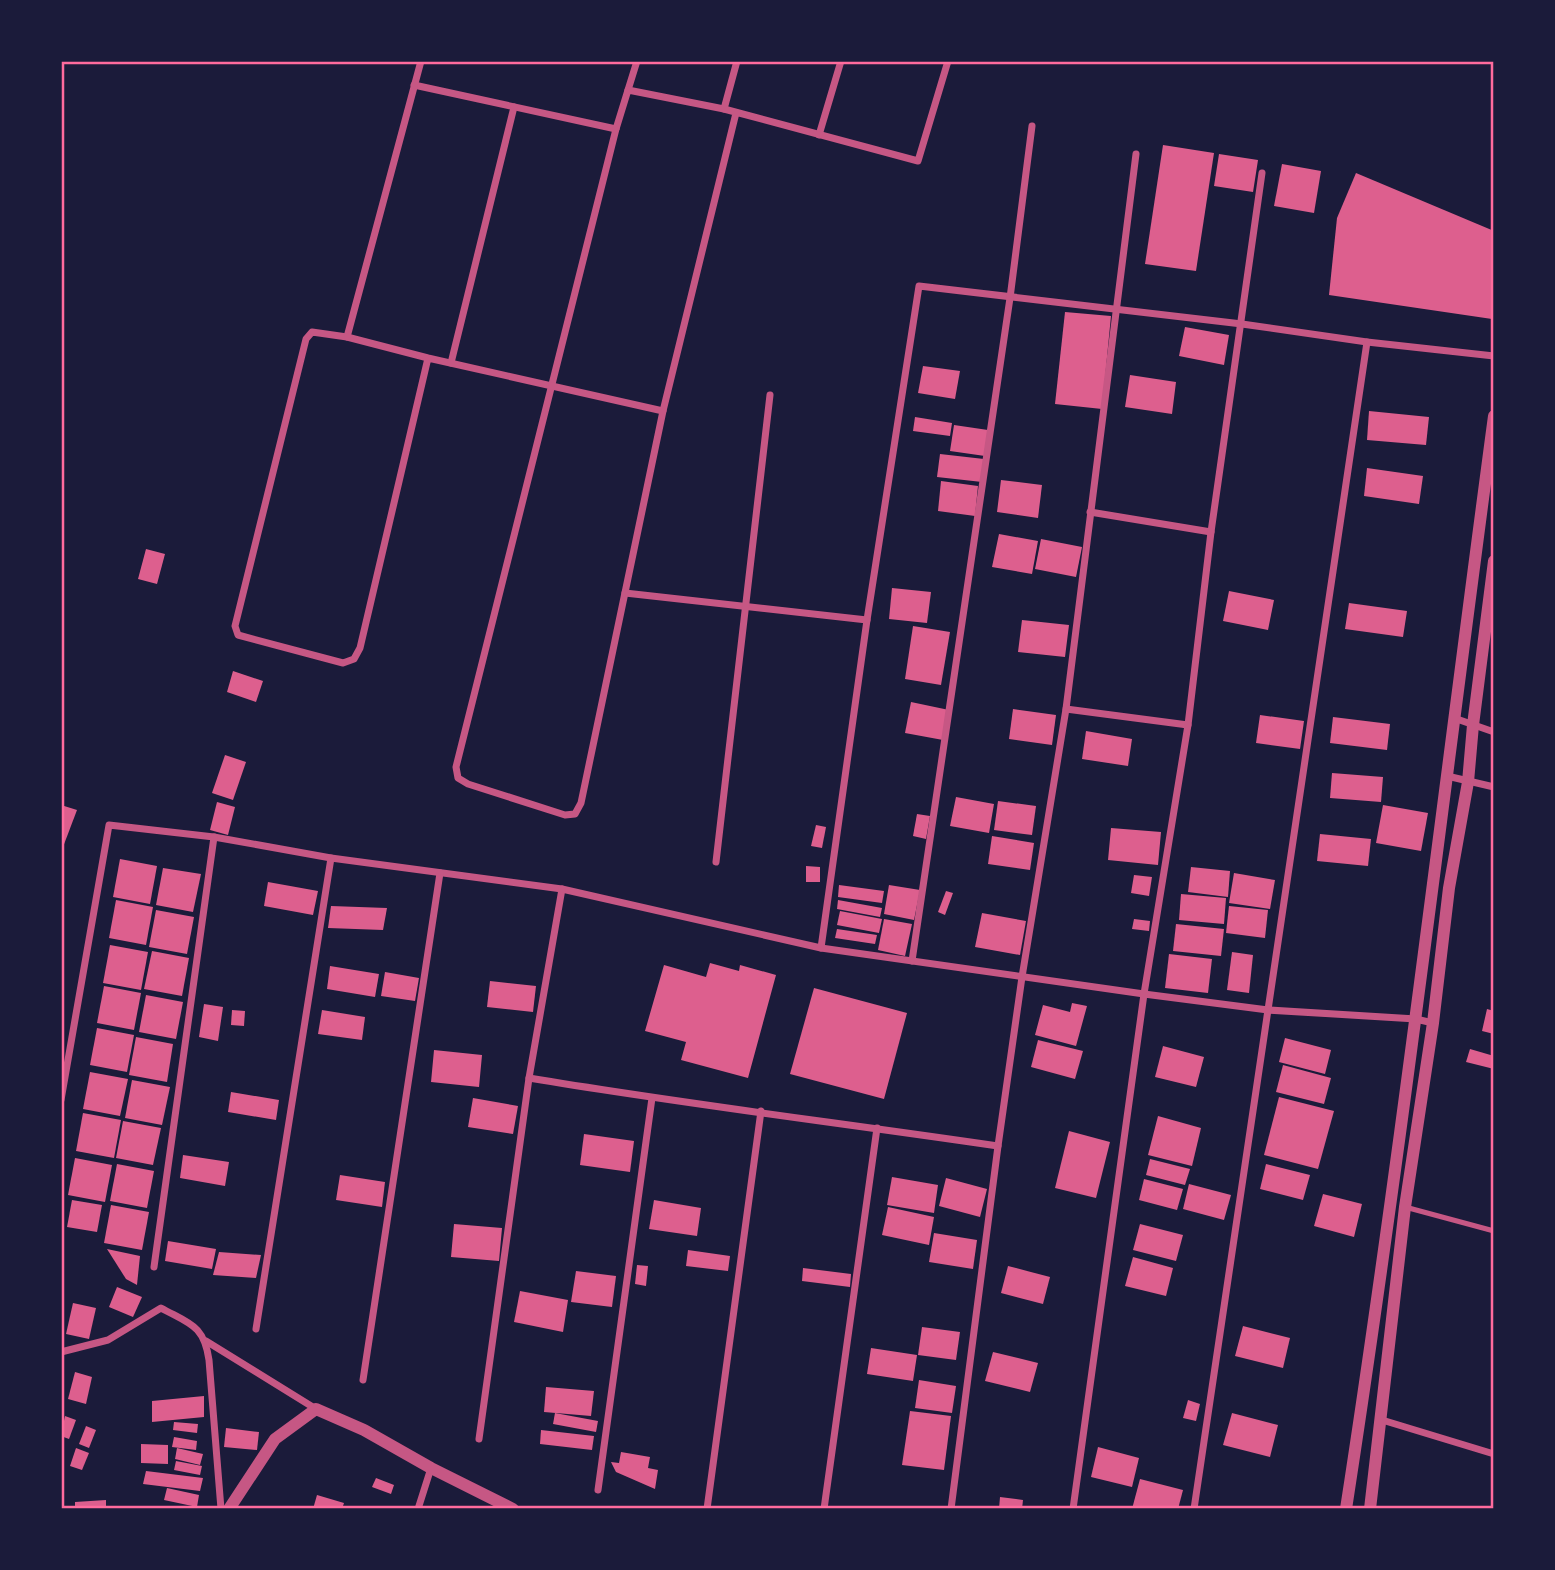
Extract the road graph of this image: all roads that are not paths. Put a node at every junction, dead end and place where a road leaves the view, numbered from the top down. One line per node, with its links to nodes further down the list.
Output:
1 (421, 61): 6 (street)
2 (637, 61): 7 (street)
3 (737, 61): 9 (street)
4 (841, 61): 13 (street)
5 (948, 61): 13 (street)
6 (414, 85): 8 (street); 19 (street)
7 (628, 90): 9 (street); 12 (street)
8 (514, 107): 12 (street); 23 (street)
9 (724, 109): 10 (street)
10 (736, 113): 13 (street); 26 (street)
11 (1032, 126): 16 (street)
12 (616, 129): 24 (street)
13 (819, 135)
14 (1136, 154): 17 (street)
15 (1262, 173): 18 (street)
16 (1010, 298): 17 (street); 33 (street); 48 (street)
17 (1117, 310): 18 (street); 28 (street)
18 (1242, 324): 20 (street); 29 (street)
19 (347, 337): 22 (street); 22 (street)
20 (1367, 342): 21 (street); 51 (street)
21 (1494, 356)
22 (428, 358): 23 (street)
23 (451, 363): 24 (street)
24 (551, 385): 26 (street); 31 (street)
25 (770, 396): 32 (street)
26 (663, 411): 31 (street)
27 (1494, 416): 35 (street)
28 (1090, 512): 29 (street); 34 (street)
29 (1211, 532): 36 (street)
30 (1494, 561): 37 (street)
31 (625, 593): 32 (street)
32 (746, 607): 33 (street); 44 (street)
33 (867, 620): 47 (street)
34 (1066, 709): 36 (street); 49 (street)
35 (1453, 718): 37 (street); 39 (street)
36 (1188, 725): 50 (street)
37 (1473, 725): 38 (street); 40 (street)
38 (1494, 732)
39 (1446, 776): 40 (street); 52 (street)
40 (1468, 782): 41 (street); 53 (street)
41 (1494, 787)
42 (214, 837): 43 (street); 56 (street); 63 (street)
43 (331, 858): 45 (street); 64 (street)
44 (716, 862)
45 (440, 873): 46 (street); 67 (street)
46 (562, 889): 47 (street); 54 (street)
47 (821, 948): 48 (street)
48 (912, 961): 49 (street)
49 (1022, 977): 50 (street); 59 (street)
50 (1144, 995): 51 (street); 81 (street)
51 (1268, 1010): 52 (street); 82 (street)
52 (1416, 1019): 53 (street); 60 (street)
53 (1433, 1023): 61 (street)
54 (529, 1078): 55 (street); 70 (street)
55 (652, 1098): 57 (street); 73 (street)
56 (61, 1100)
57 (761, 1111): 58 (street); 78 (street)
58 (877, 1128): 59 (street); 79 (street)
59 (998, 1146): 80 (street)
60 (1391, 1204): 61 (lane); 83 (street)
61 (1405, 1207): 62 (lane); 69 (street)
62 (1494, 1231)
63 (154, 1267)
64 (256, 1329)
65 (206, 1341): 66 (street); 68 (street); 74 (street)
66 (61, 1352)
67 (363, 1380)
68 (316, 1409): 72 (street); 75 (street)
69 (1381, 1420): 71 (street); 84 (street)
70 (479, 1439)
71 (1494, 1454)
72 (431, 1468): 76 (street); 77 (street)
73 (598, 1490)
74 (221, 1509)
75 (229, 1509)
76 (418, 1509)
77 (513, 1509)
78 (708, 1509)
79 (824, 1509)
80 (951, 1509)
81 (1073, 1509)
82 (1194, 1509)
83 (1346, 1509)
84 (1370, 1509)

